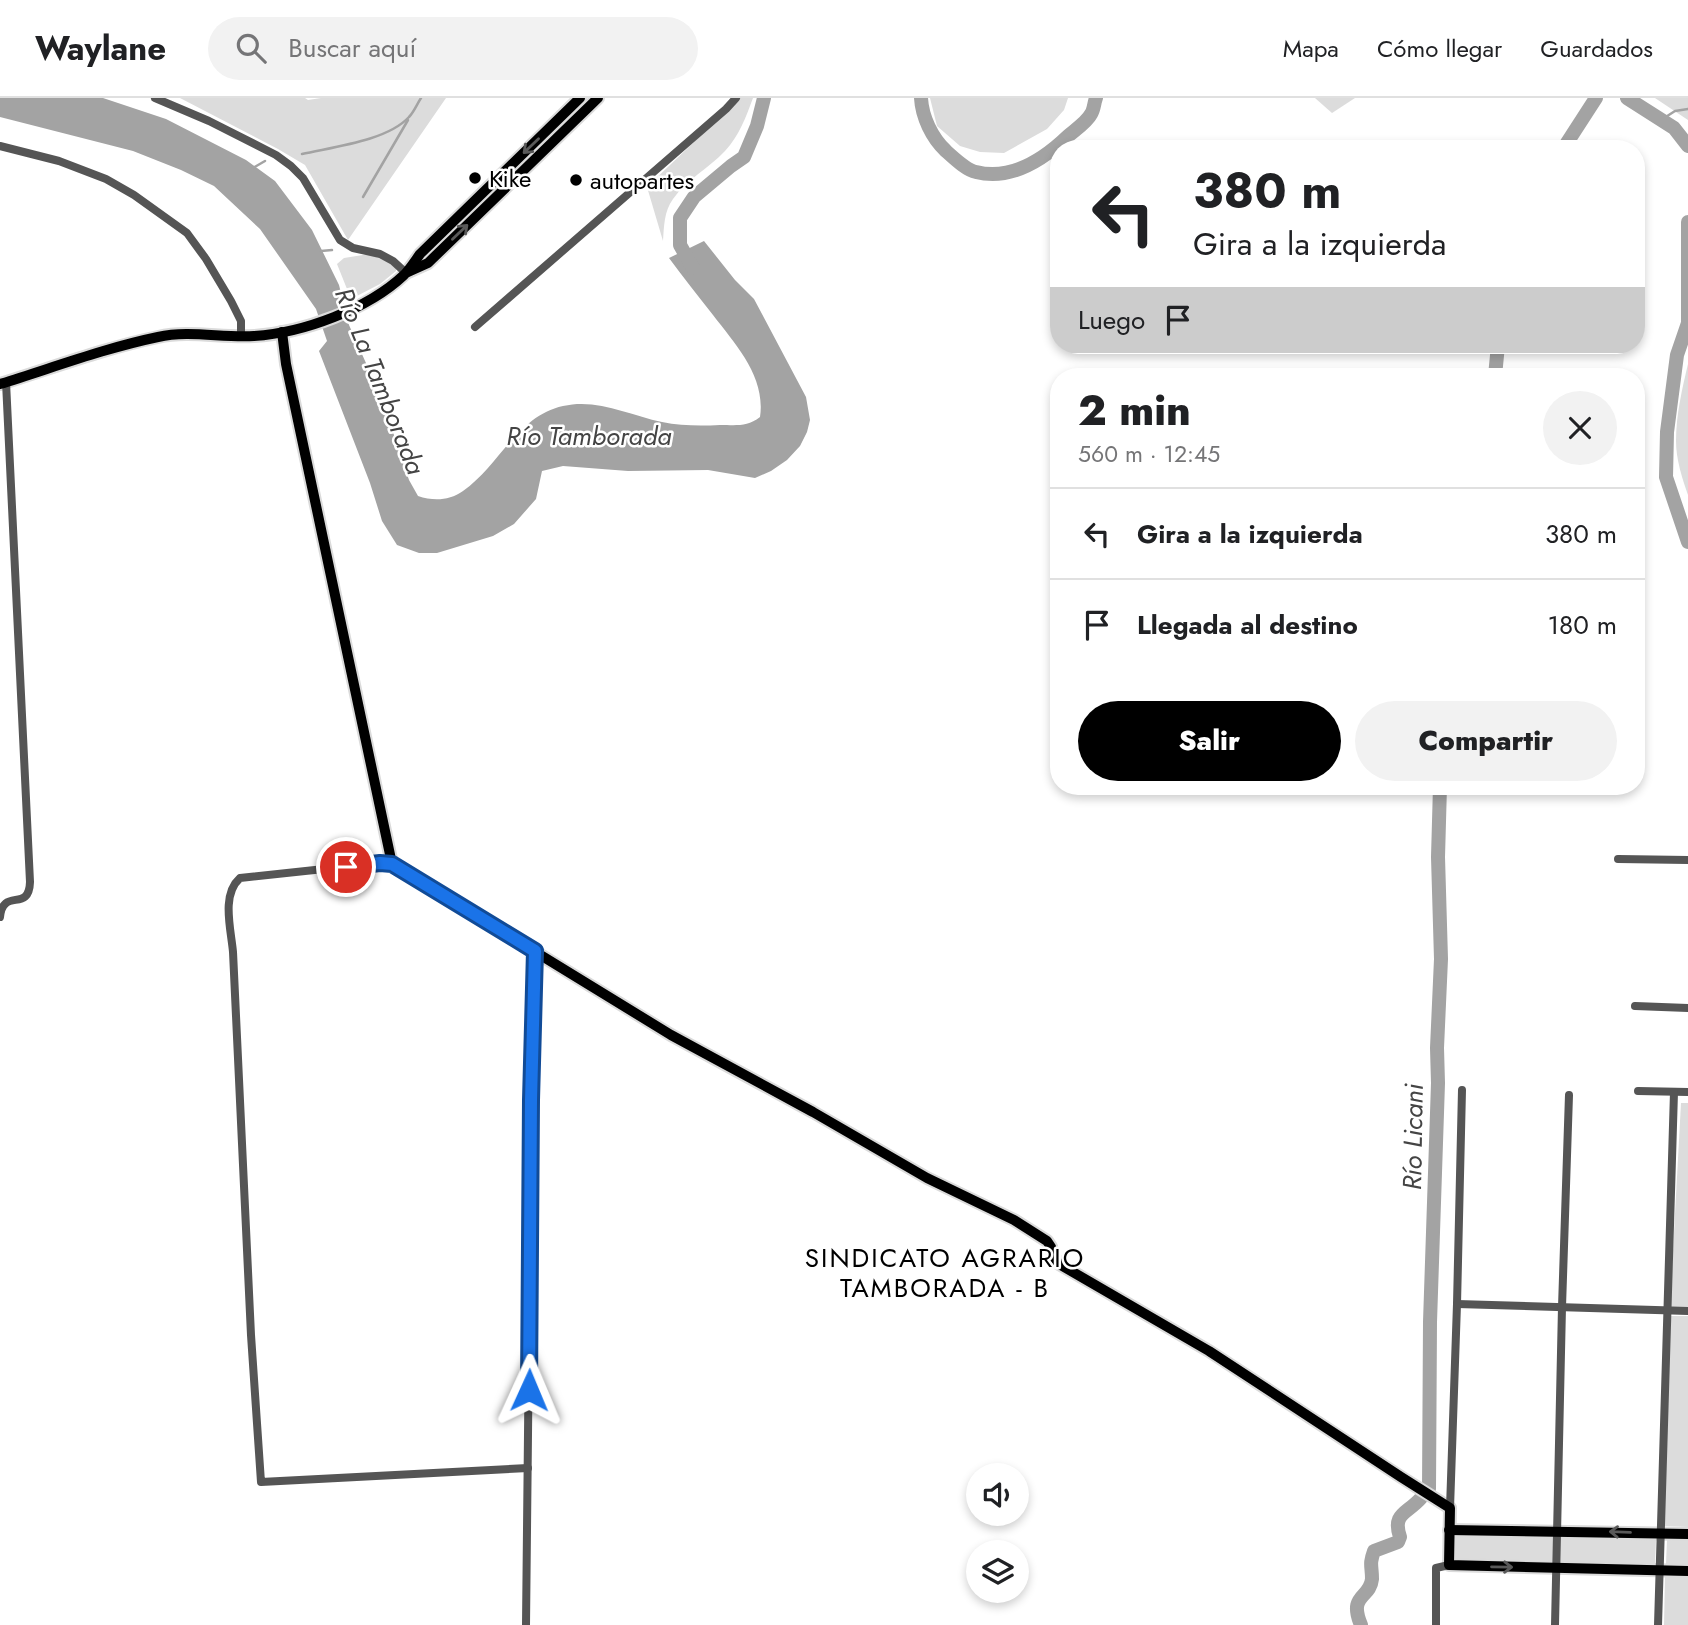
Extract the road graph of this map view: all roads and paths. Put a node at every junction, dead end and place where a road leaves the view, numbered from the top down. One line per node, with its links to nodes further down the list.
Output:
1 (155, 98): 7 (street)
2 (736, 98): 8 (street)
3 (588, 100): 5 (main road, one-way to 5); 6 (main road)
4 (0, 146): 10 (street)
5 (498, 178): 6 (main road); 7 (main road)
6 (507, 187): 7 (main road, one-way to 6)
7 (406, 273): 9 (main road)
8 (475, 327)
9 (282, 332): 10 (main road); 14 (main road)
10 (241, 336): 11 (main road)
11 (3, 383): 15 (street)
12 (1618, 859): 13 (street)
13 (1688, 860)
14 (392, 864): 16 (main road); 28 (street)
15 (0, 918)
16 (535, 951): 28 (street); 29 (main road)
17 (1635, 1006): 18 (street)
18 (1688, 1008)
19 (1462, 1090): 24 (street)
20 (1638, 1091): 21 (street)
21 (1674, 1092): 22 (street); 26 (street)
22 (1688, 1092)
23 (1569, 1095): 25 (street)
24 (1457, 1304): 25 (street); 29 (street)
25 (1562, 1307): 26 (street); 31 (street)
26 (1668, 1310): 27 (street); 32 (street)
27 (1688, 1311)
28 (528, 1468): 38 (street)
29 (1450, 1508): 30 (main road)
30 (1449, 1530): 31 (main road); 34 (main road)
31 (1558, 1531): 32 (main road, one-way to 31); 35 (street)
32 (1661, 1533): 33 (main road); 36 (street)
33 (1688, 1534)
34 (1449, 1565): 35 (main road, one-way to 35); 39 (street)
35 (1556, 1567): 36 (main road); 40 (street)
36 (1660, 1570): 37 (main road); 41 (street)
37 (1688, 1571)
38 (526, 1625)
39 (1436, 1625)
40 (1555, 1625)
41 (1658, 1625)

